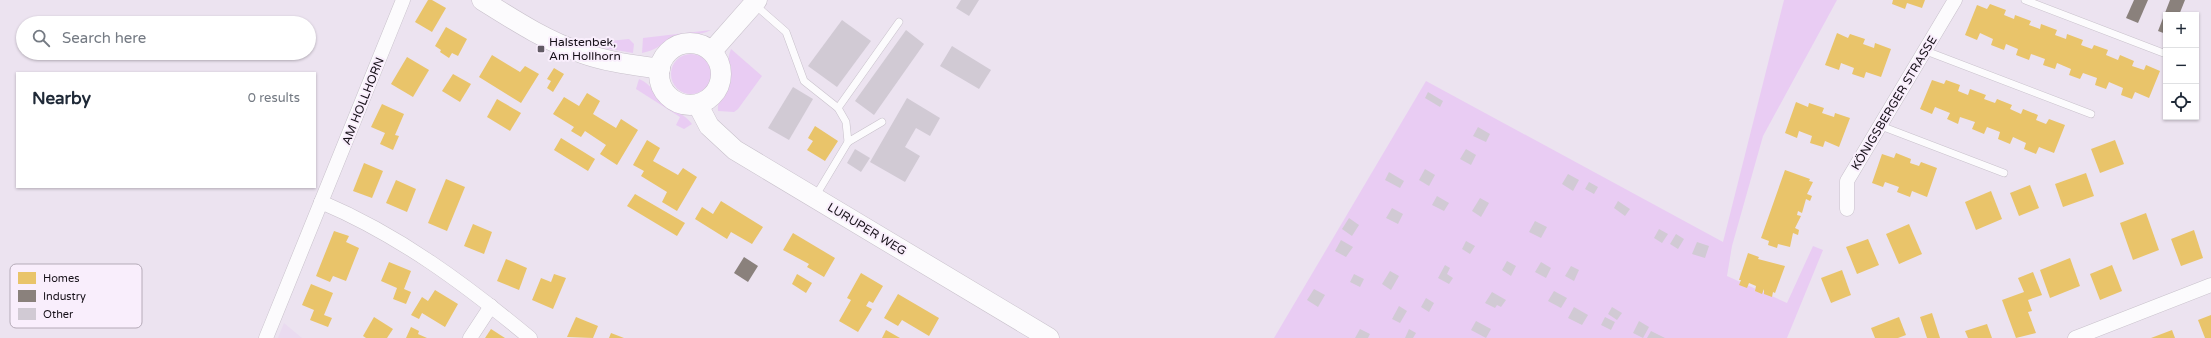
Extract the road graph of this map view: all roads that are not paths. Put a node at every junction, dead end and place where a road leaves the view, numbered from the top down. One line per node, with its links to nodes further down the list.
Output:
1 (403, 0): 19 (street, AM HOLLHORN)
2 (482, 0): 10 (street)
3 (1955, 0): 8 (street, KÖNIGSBERGER STRASSE)
4 (2025, 0): 9 (lane)
5 (756, 2): 7 (street); 12 (lane)
6 (900, 22): 12 (lane)
7 (712, 51): 10 (street); 11 (street)
8 (1926, 51): 13 (lane); 15 (street, KÖNIGSBERGER STRASSE)
9 (2163, 53)
10 (660, 69): 11 (street)
11 (698, 105): 18 (street, LURUPER WEG)
12 (838, 108): 16 (lane)
13 (2092, 114)
14 (882, 122): 16 (lane)
15 (1881, 126): 17 (lane); 20 (street, KÖNIGSBERGER STRASSE)
16 (848, 142): 18 (lane)
17 (2004, 173)
18 (815, 198): 26 (street, LURUPER WEG)
19 (321, 202): 22 (street); 23 (street, AM HOLLHORN)
20 (1847, 209)
21 (2211, 285): 27 (street)
22 (491, 306): 24 (street); 25 (street)
23 (266, 338)
24 (470, 338)
25 (530, 338)
26 (1049, 338)
27 (2075, 338)

